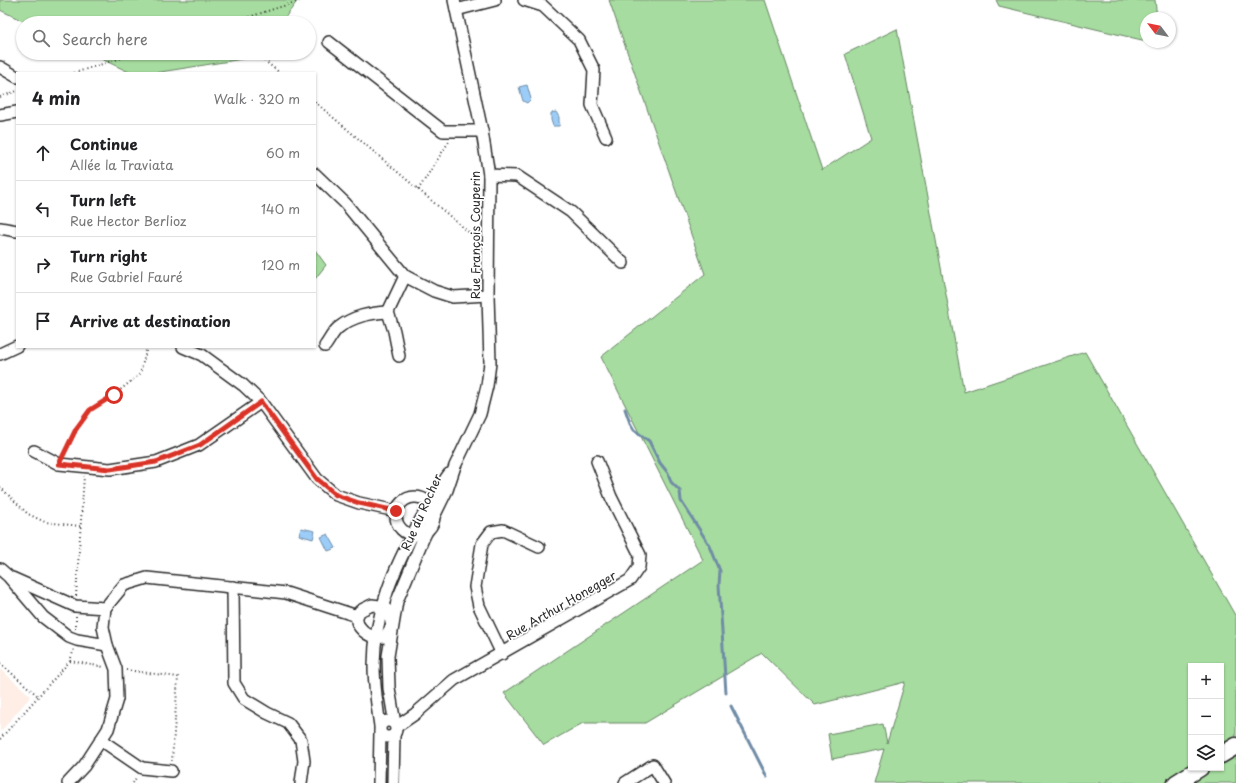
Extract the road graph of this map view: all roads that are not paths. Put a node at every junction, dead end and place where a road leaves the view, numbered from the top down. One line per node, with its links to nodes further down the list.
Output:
1 (495, 0): 4 (street)
2 (524, 0): 3 (street)
3 (544, 3): 11 (street)
4 (455, 5): 10 (street, Rue François Couperin)
5 (330, 42): 10 (street)
6 (0, 67): 7 (street)
7 (16, 76)
8 (16, 112): 9 (street)
9 (0, 115)
10 (482, 131): 13 (street, Rue François Couperin)
11 (606, 138)
12 (316, 175): 17 (street)
13 (489, 175): 16 (street); 18 (street, Rue François Couperin)
14 (0, 228): 15 (street)
15 (16, 230)
16 (623, 263)
17 (405, 276): 18 (street); 19 (street)
18 (488, 295): 28 (street, Rue François Couperin)
19 (388, 312): 21 (street); 24 (street)
20 (16, 346): 23 (street)
21 (325, 346)
22 (185, 348): 25 (street)
23 (0, 354)
24 (399, 356)
25 (261, 402): 26 (street); 30 (street)
26 (34, 451)
27 (597, 461): 42 (street, Rue Arthur Honegger)
28 (455, 466): 29 (street, Rue du Rocher); 31 (street, Rue du Rocher)
29 (430, 504): 30 (street); 31 (street); 32 (street, Rue du Rocher)
30 (396, 511): 32 (street)
31 (432, 524): 32 (street); 39 (street, Rue du Rocher)
32 (413, 534): 36 (street, Rue du Rocher)
33 (539, 547): 42 (street)
34 (4, 573): 37 (street); 41 (street)
35 (233, 587): 37 (street); 38 (street); 51 (street)
36 (382, 606): 38 (street); 39 (street); 40 (street, Rue du Rocher)
37 (105, 608): 41 (street)
38 (357, 616): 40 (street)
39 (392, 626): 40 (street); 44 (street, Rue du Rocher)
40 (376, 638): 43 (street, Rue du Rocher)
41 (107, 645): 45 (street)
42 (502, 654): 44 (street, Rue Arthur Honegger)
43 (380, 729): 44 (street); 52 (street, Rue du Rocher)
44 (395, 729): 53 (street, Rue du Rocher)
45 (101, 740): 48 (street); 50 (street)
46 (1236, 746): 47 (street)
47 (1224, 753)
48 (171, 771)
49 (1195, 771): 56 (street)
50 (68, 783)
51 (301, 783)
52 (379, 783)
53 (393, 783)
54 (625, 783): 55 (street)
55 (664, 783)
56 (1176, 783)

